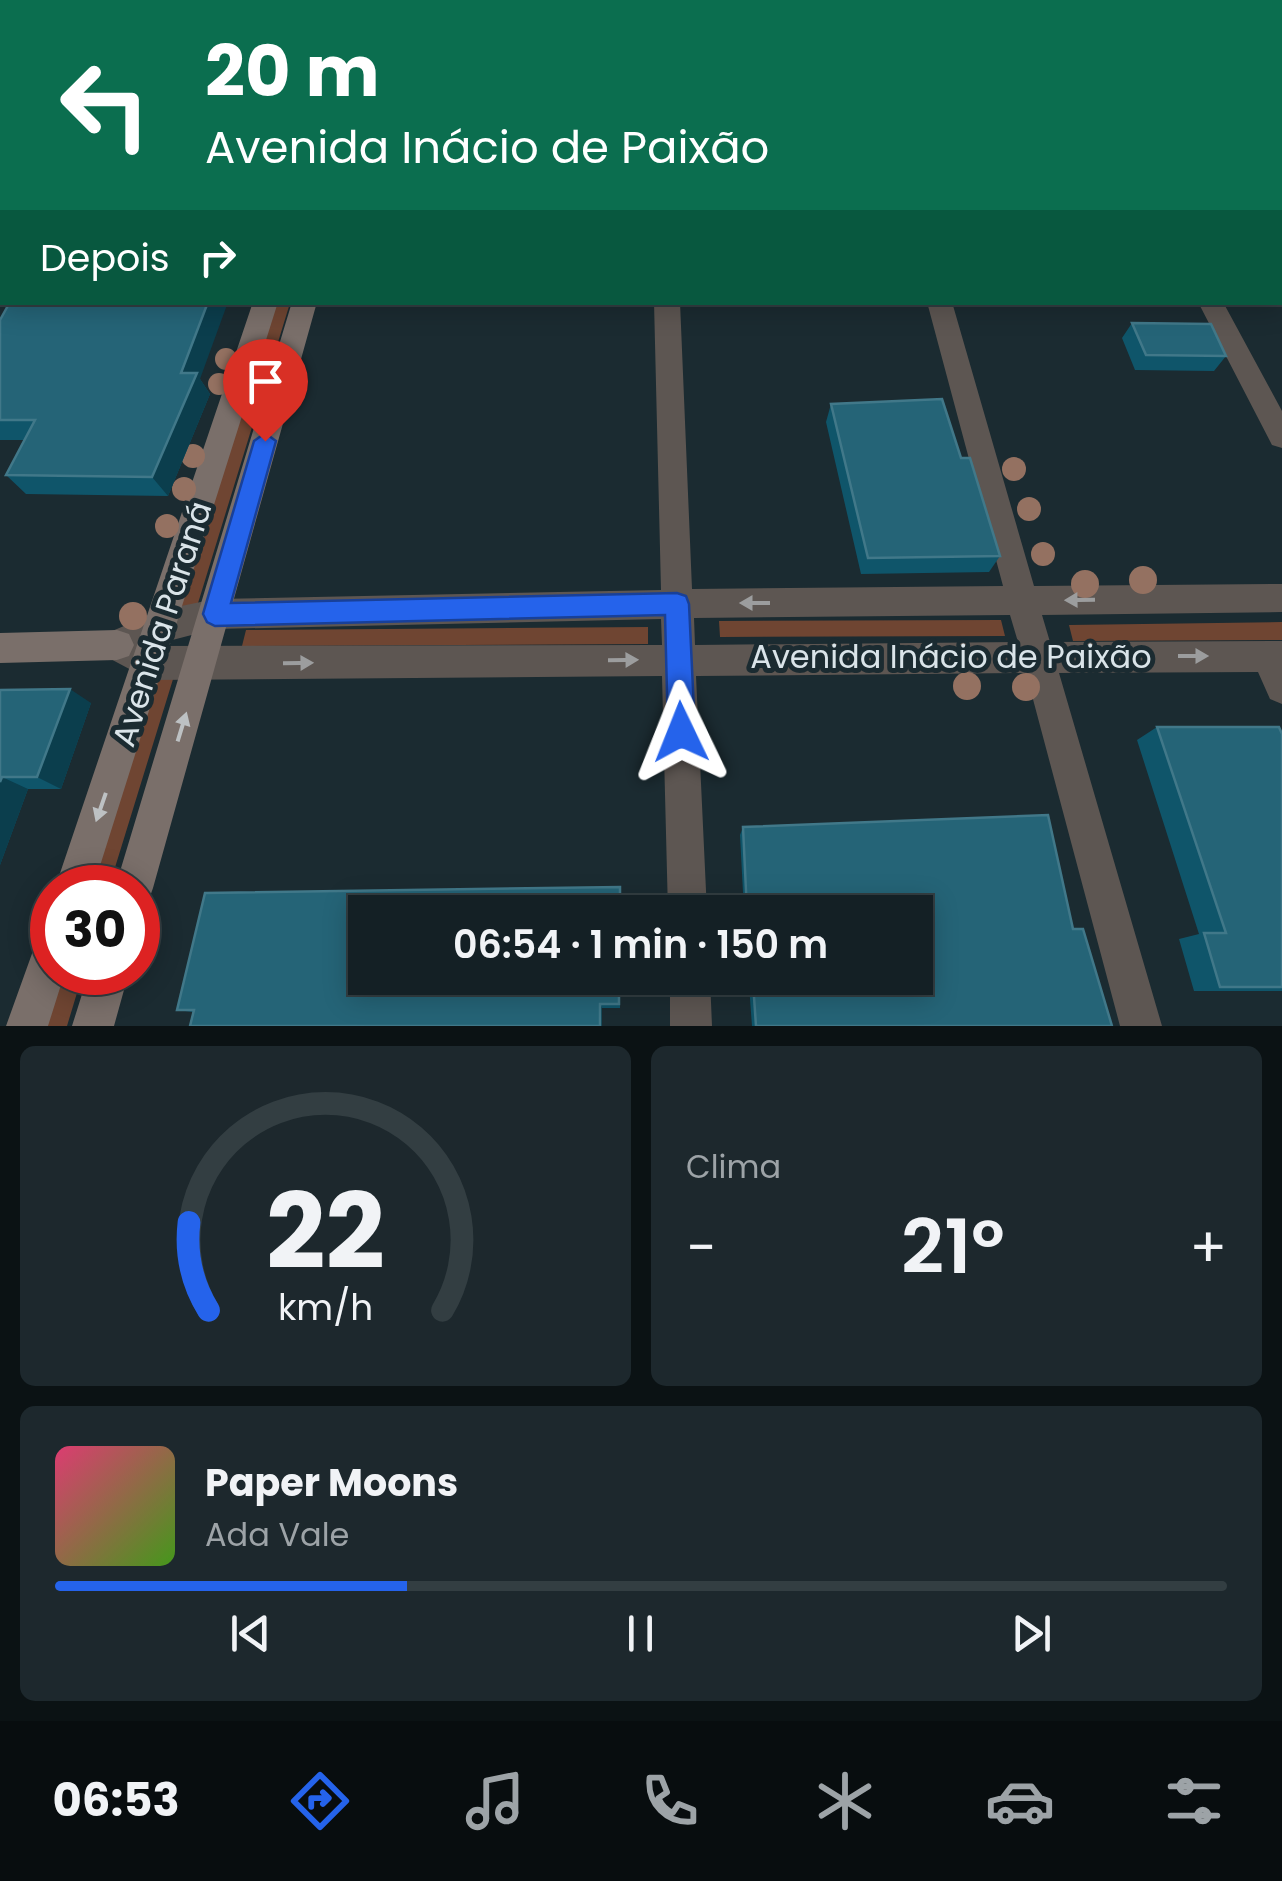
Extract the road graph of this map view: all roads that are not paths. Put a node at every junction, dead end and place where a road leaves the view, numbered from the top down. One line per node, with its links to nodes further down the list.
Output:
1 (265, 305): 11 (main road, Avenida Paraná)
2 (303, 305): 10 (main road, Avenida Paraná)
3 (668, 305): 9 (street)
4 (940, 305): 8 (street)
5 (1212, 305): 6 (street)
6 (1282, 437)
7 (1282, 598): 8 (street, Avenida Inácio de Paixão, one-way to 8)
8 (1022, 601): 9 (street, Avenida Inácio de Paixão, one-way to 9); 15 (street)
9 (677, 604): 10 (street, Avenida Inácio de Paixão); 16 (street)
10 (215, 614): 11 (street, Avenida Inácio de Paixão); 18 (main road, Avenida Paraná)
11 (162, 625): 12 (street, Avenida Inácio de Paixão); 17 (main road, Avenida Paraná)
12 (117, 645): 13 (main road); 17 (street)
13 (0, 648)
14 (1275, 656): 15 (street, Avenida Inácio de Paixão, one-way to 14); 19 (street)
15 (1038, 658): 16 (street, Avenida Inácio de Paixão); 29 (street)
16 (679, 659): 18 (street, Avenida Inácio de Paixão, one-way to 16); 22 (street)
17 (150, 664): 18 (street, Avenida Inácio de Paixão); 20 (main road, Avenida Paraná, one-way to 20)
18 (201, 664): 21 (main road, Avenida Paraná, one-way to 18)
19 (1282, 688)
20 (82, 865)
21 (141, 865)
22 (687, 895)
23 (37, 995): 26 (main road)
24 (101, 995): 27 (main road)
25 (691, 995): 28 (street)
26 (27, 1026)
27 (92, 1026)
28 (692, 1026)
29 (1140, 1026)

